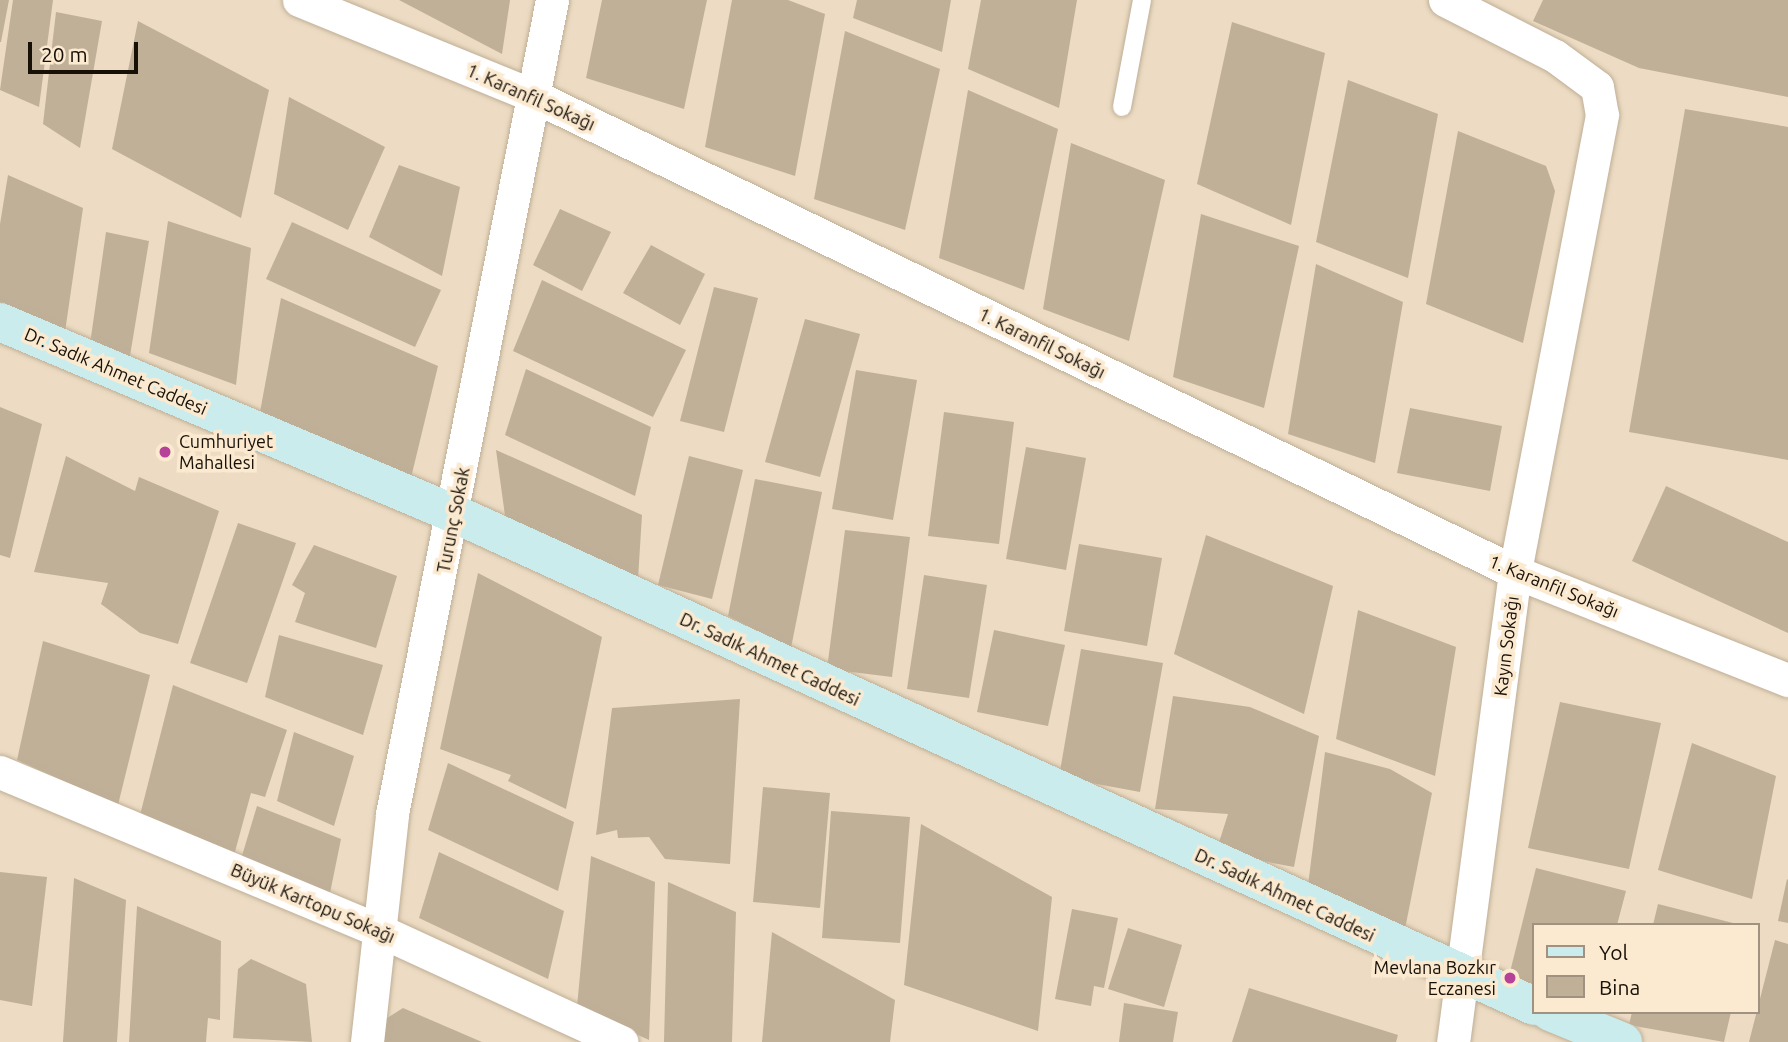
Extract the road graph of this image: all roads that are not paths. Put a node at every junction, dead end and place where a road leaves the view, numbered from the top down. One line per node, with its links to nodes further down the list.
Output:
1 (299, 0): 5 (street, 1. Karanfil Sokağı)
2 (552, 0): 5 (street, Turunç Sokak)
3 (1142, 0): 6 (lane)
4 (1445, 0): 9 (street, Kayın Sokağı)
5 (534, 96): 8 (street, Turunç Sokak); 9 (street, 1. Karanfil Sokağı)
6 (1122, 107)
7 (0, 322): 8 (street, Dr. Sadık Ahmet Caddesi)
8 (455, 514): 12 (street, Turunç Sokak); 13 (street, Dr. Sadık Ahmet Caddesi)
9 (1515, 572): 10 (street, 1. Karanfil Sokağı); 13 (street, Kayın Sokağı)
10 (1788, 680)
11 (0, 772): 12 (street, Büyük Kartopu Sokağı)
12 (378, 930): 16 (street, Turunç Sokak); 17 (street, Büyük Kartopu Sokağı)
13 (1465, 978): 14 (street, Dr. Sadık Ahmet Caddesi); 18 (street, Kayın Sokağı)
14 (1532, 1005)
15 (1555, 1014): 19 (street)
16 (367, 1042)
17 (622, 1042)
18 (1453, 1042)
19 (1623, 1042)

